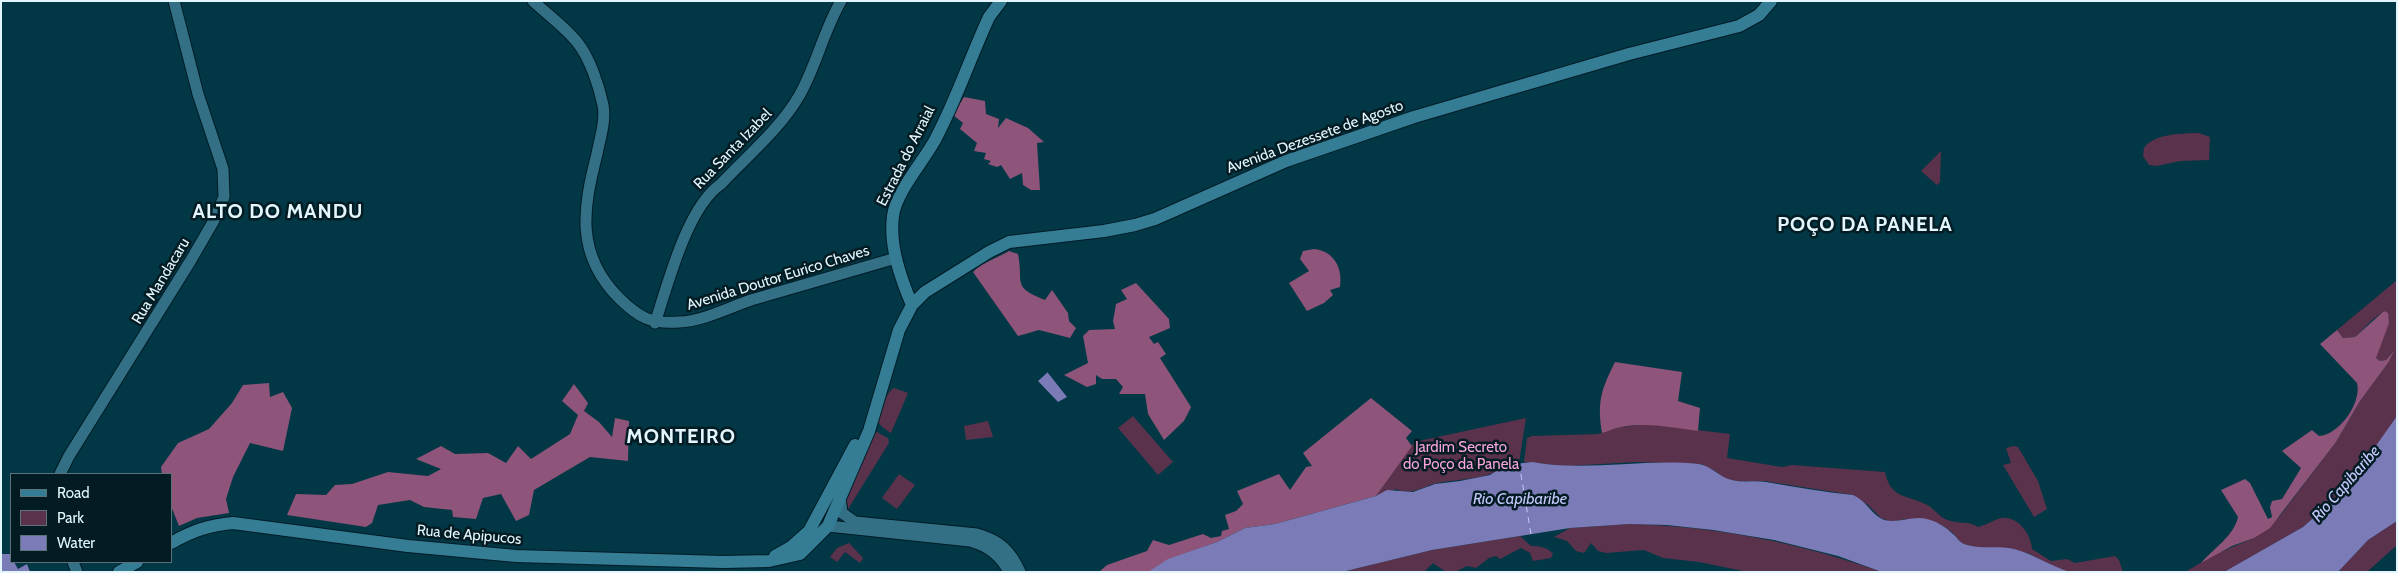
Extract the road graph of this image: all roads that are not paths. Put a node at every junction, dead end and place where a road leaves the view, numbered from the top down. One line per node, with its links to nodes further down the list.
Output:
1 (174, 1): 10 (street, Rua Mandacaru)
2 (533, 1): 8 (street)
3 (840, 1): 8 (street, Rua Santa Izabel)
4 (1001, 1): 6 (main road, Estrada do Arraial)
5 (1771, 1): 7 (main road, Avenida Dezessete de Agosto)
6 (896, 258): 7 (main road, Estrada do Arraial); 8 (street, Avenida Doutor Eurico Chaves)
7 (912, 305): 9 (main road, Avenida Dezessete de Agosto)
8 (656, 323)
9 (870, 422): 11 (main road, Avenida Dezessete de Agosto); 12 (main road, Avenida Dezessete de Agosto)
10 (60, 473)
11 (838, 474): 13 (main road); 16 (main road, Avenida Dezessete de Agosto)
12 (840, 497): 13 (main road, Avenida Dezessete de Agosto); 14 (street)
13 (828, 526): 14 (street); 16 (main road, Avenida Dezessete de Agosto)
14 (854, 526): 19 (street); 20 (street)
15 (172, 541): 16 (main road, Rua de Apipucos)
16 (769, 561)
17 (135, 563): 18 (main road)
18 (119, 572)
19 (1009, 572)
20 (1020, 572)

